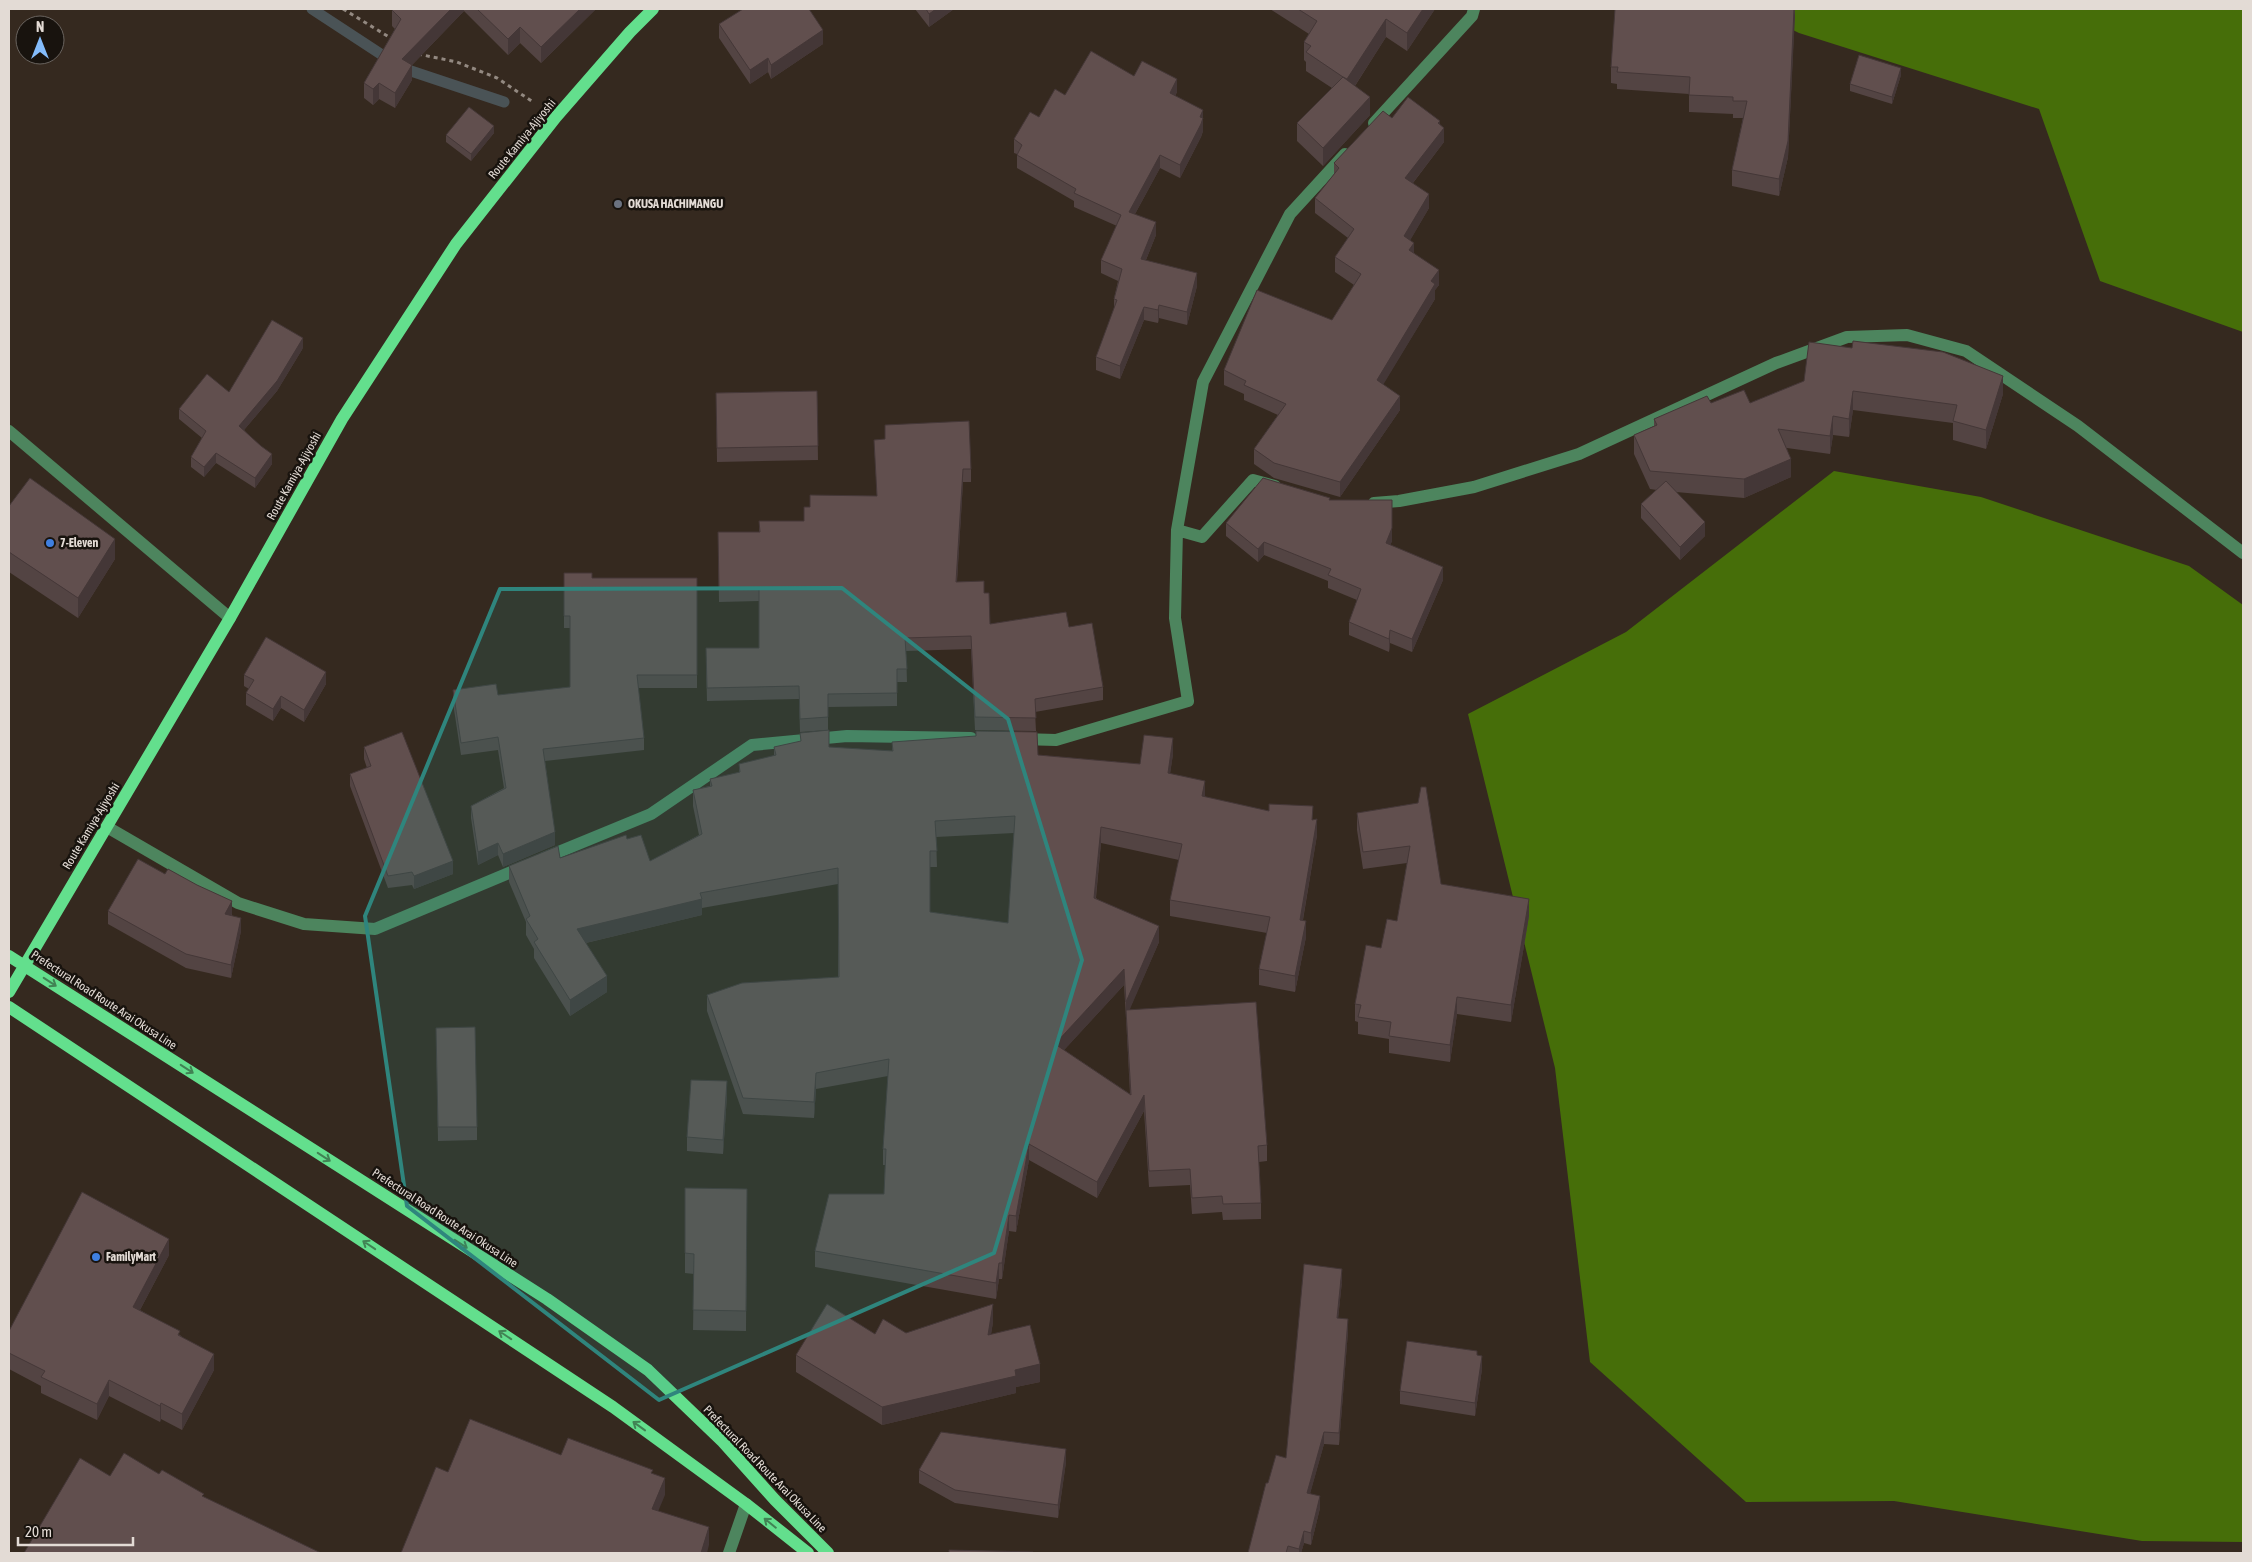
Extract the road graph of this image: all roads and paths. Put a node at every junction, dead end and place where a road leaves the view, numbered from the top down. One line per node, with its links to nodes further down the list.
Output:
1 (343, 9): 4 (path)
2 (653, 9): 6 (main road, Route Kamiya-Ajiyoshi)
3 (1474, 9): 7 (street)
4 (396, 41)
5 (412, 51): 6 (path)
6 (556, 117): 14 (main road, Route Kamiya-Ajiyoshi)
7 (1364, 133)
8 (1351, 148): 12 (street)
9 (9, 431): 14 (street)
10 (1290, 491): 12 (street)
11 (1363, 503): 13 (street)
12 (1177, 530): 16 (street)
13 (2243, 553)
14 (230, 618): 17 (main road, Route Kamiya-Ajiyoshi)
15 (987, 738): 17 (street)
16 (1007, 739)
17 (107, 827): 19 (main road, Route Kamiya-Ajiyoshi)
18 (9, 956): 19 (main road, Prefectural Road Route Arai Okusa Line)
19 (24, 966): 20 (main road, Route Kamiya-Ajiyoshi); 25 (main road, Prefectural Road Route Arai Okusa Line, one-way to 25)
20 (9, 992)
21 (9, 1007): 22 (main road, one-way to 21)
22 (746, 1504): 23 (street); 24 (main road, one-way to 22)
23 (729, 1553)
24 (808, 1553)
25 (828, 1553)

